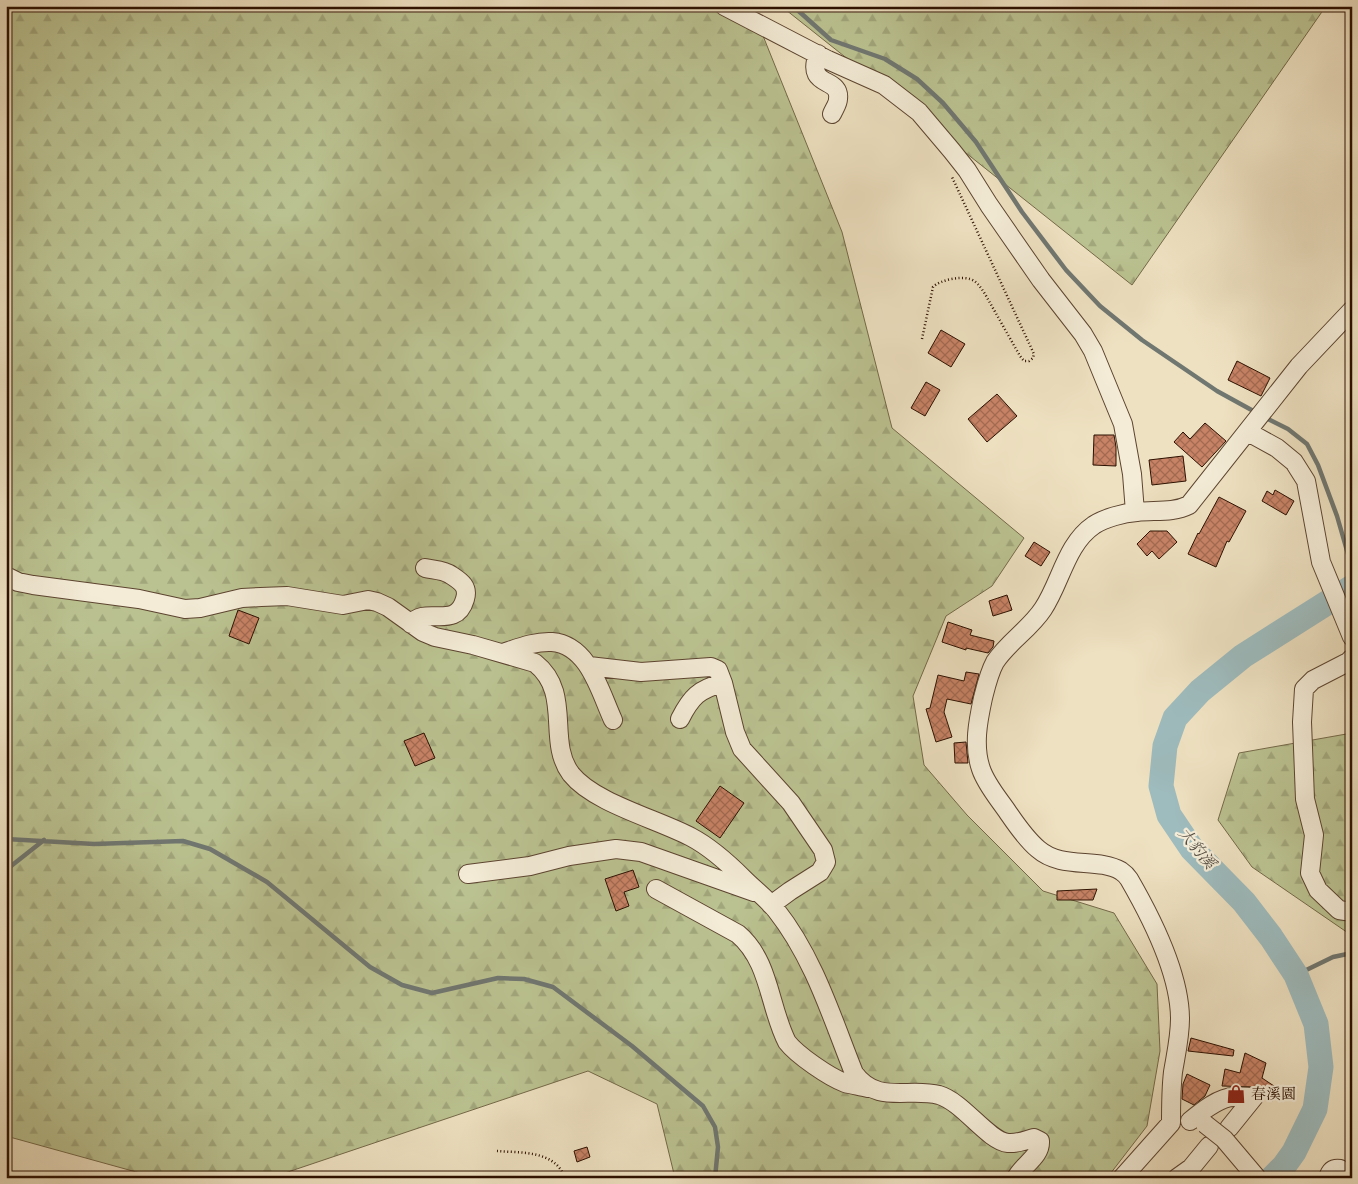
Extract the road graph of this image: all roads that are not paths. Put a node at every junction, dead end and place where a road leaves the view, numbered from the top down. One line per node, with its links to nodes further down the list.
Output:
1 (724, 6): 2 (street)
2 (818, 54): 3 (street); 6 (street)
3 (832, 114)
4 (1352, 310): 5 (street)
5 (1251, 427): 6 (street); 10 (street)
6 (1135, 512): 22 (street)
7 (425, 568): 9 (street)
8 (6, 576): 9 (street)
9 (411, 624): 11 (street)
10 (1350, 632)
11 (503, 653): 13 (street); 19 (street)
12 (1352, 658): 20 (street)
13 (589, 666): 14 (street); 15 (street)
14 (723, 683): 16 (street); 19 (street)
15 (613, 720)
16 (680, 720)
17 (468, 874): 19 (street)
18 (656, 889): 21 (street)
19 (765, 899): 21 (street)
20 (1352, 912)
21 (868, 1088): 27 (street)
22 (1171, 1122): 23 (street); 28 (street)
23 (1197, 1123): 24 (street); 29 (street, bridge)
24 (1229, 1128)
25 (1209, 1146): 26 (street)
26 (1189, 1175)
27 (1016, 1178)
28 (1122, 1178)
29 (1257, 1178)
30 (1328, 1178): 31 (street)
31 (1346, 1178)

